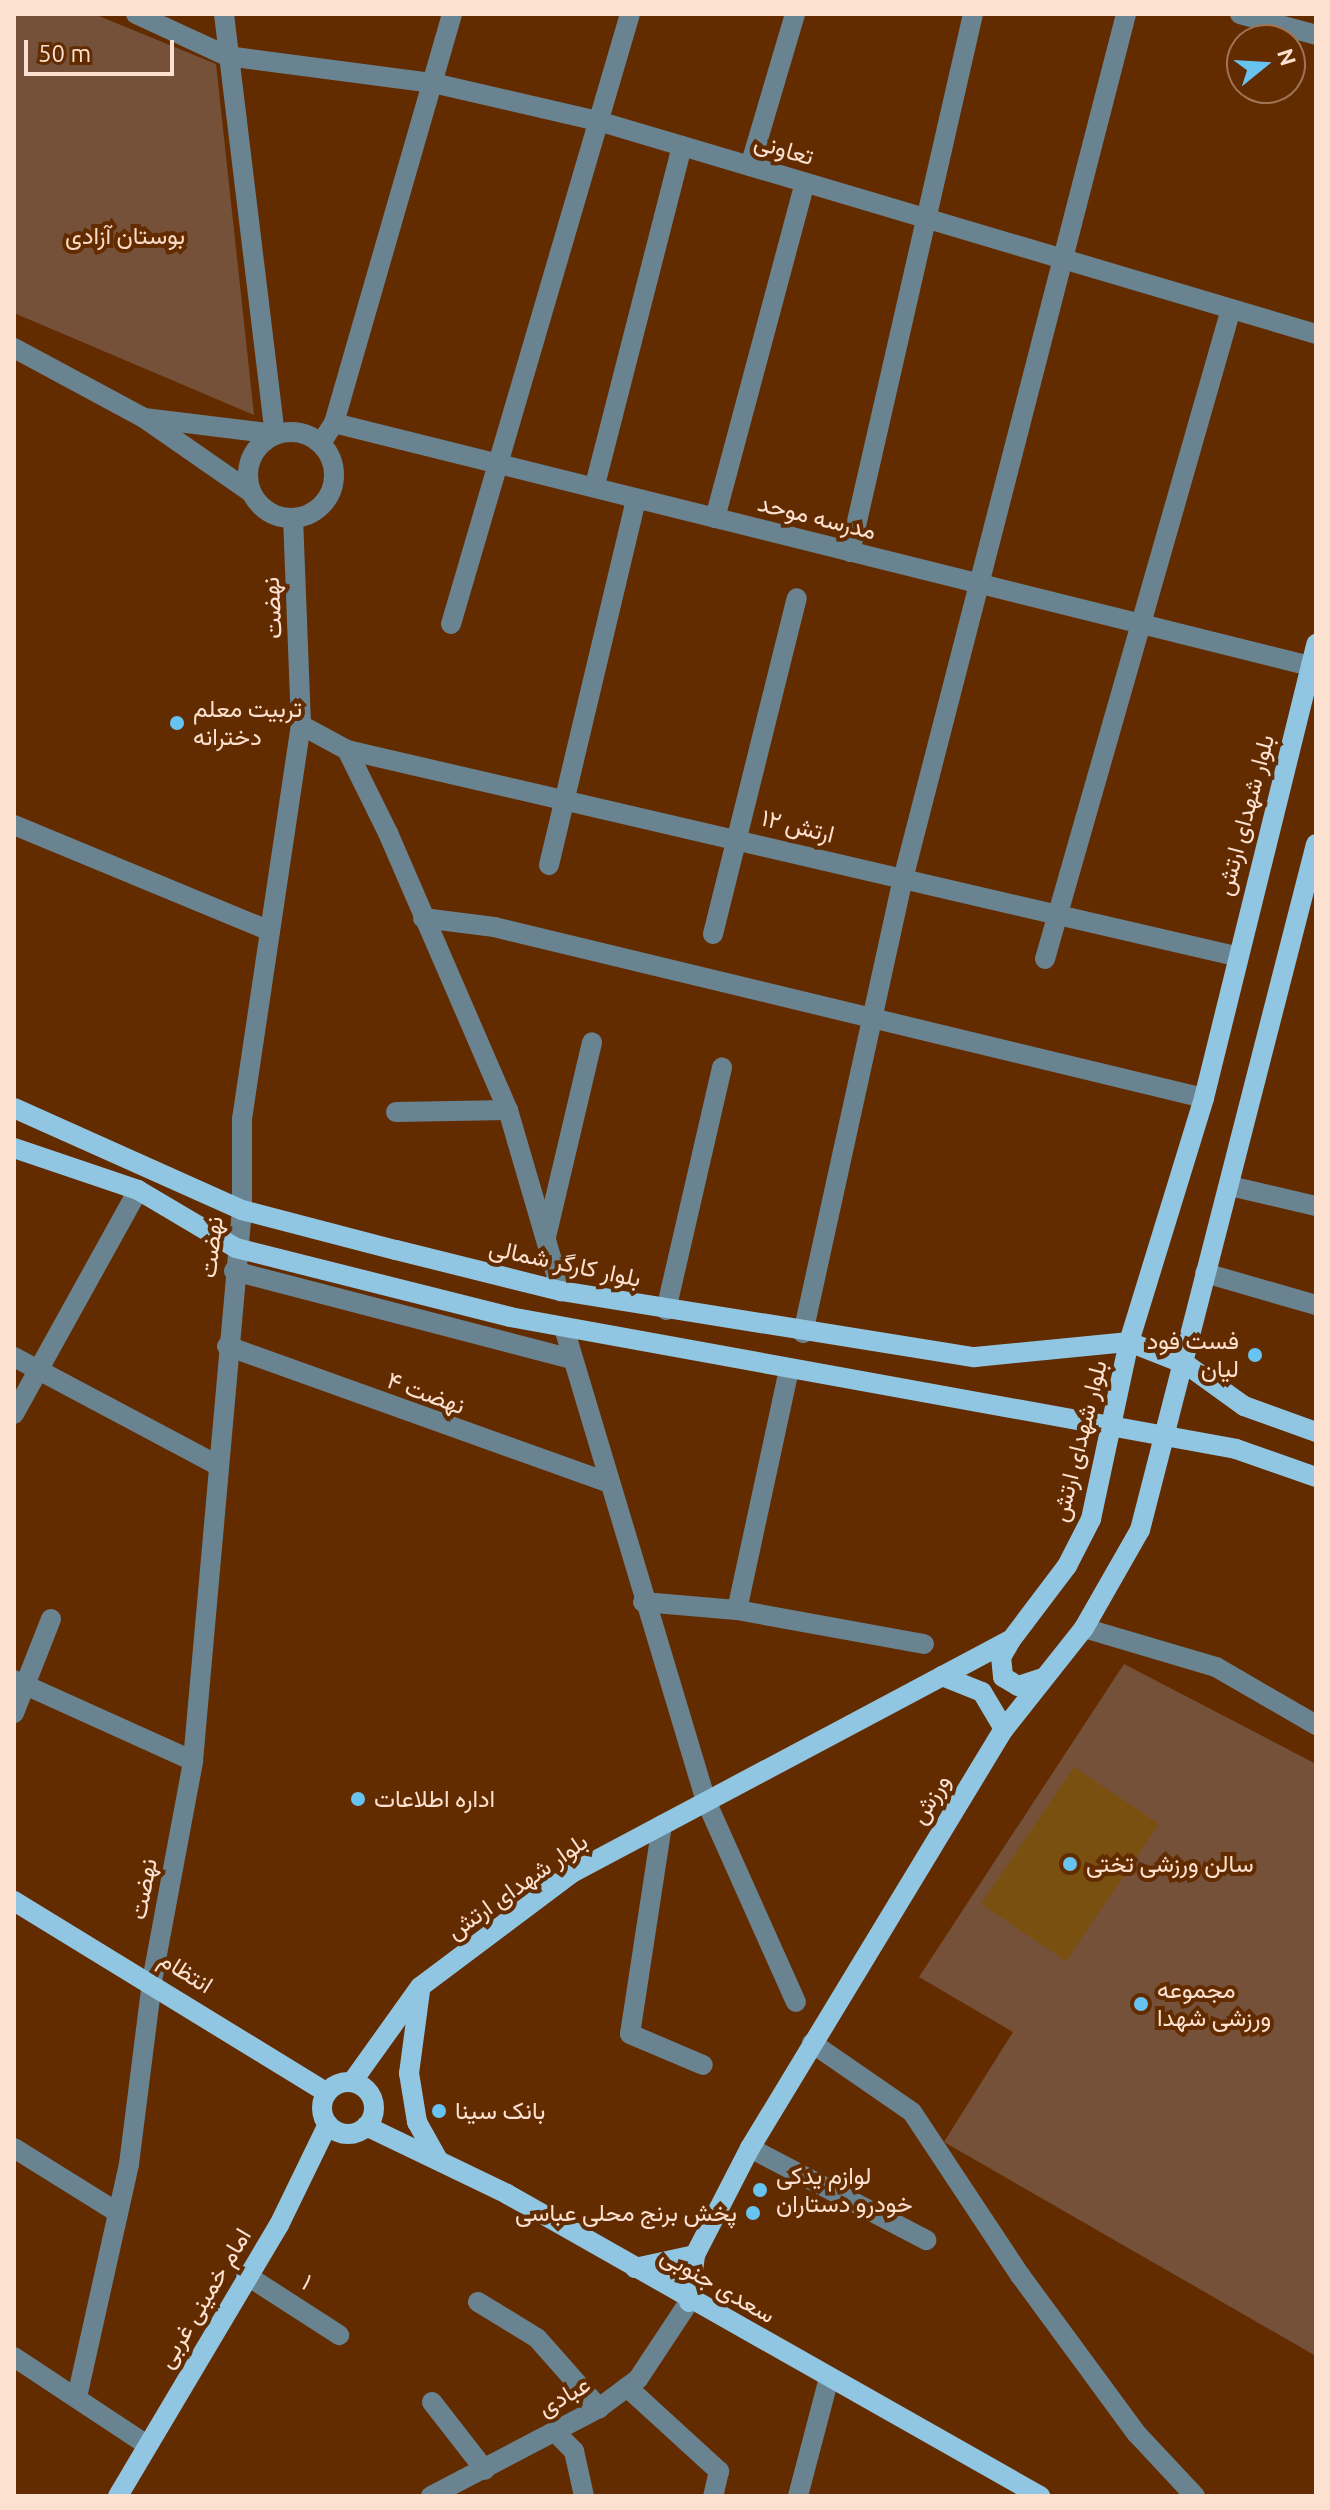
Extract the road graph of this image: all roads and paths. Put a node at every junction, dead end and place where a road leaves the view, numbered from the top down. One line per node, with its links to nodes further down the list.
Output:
1 (136, 14): 10 (street, تعاونی)
2 (224, 14): 10 (street)
3 (452, 14): 11 (street)
4 (630, 14): 12 (street)
5 (795, 14): 14 (street)
6 (973, 14): 16 (street)
7 (1126, 14): 17 (street)
8 (1240, 14): 9 (street)
9 (1316, 35)
10 (227, 56): 11 (street, تعاونی); 23 (street)
11 (433, 83): 12 (street, تعاونی); 22 (street)
12 (598, 121): 13 (street, تعاونی); 25 (street)
13 (682, 146): 14 (street, تعاونی); 26 (street)
14 (750, 166): 15 (street, تعاونی)
15 (805, 183): 16 (street, تعاونی); 29 (street)
16 (926, 219): 17 (street, تعاونی); 31 (street)
17 (1061, 259): 18 (street, تعاونی); 32 (street)
18 (1231, 309): 19 (street, تعاونی); 34 (street)
19 (1316, 334)
20 (14, 348): 21 (street)
21 (144, 418): 23 (street); 27 (street)
22 (334, 423): 24 (street); 25 (street, مدرسه موحد)
23 (275, 434): 24 (street); 27 (street)
24 (321, 443): 30 (street)
25 (496, 462): 26 (street, مدرسه موحد); 35 (street)
26 (595, 485): 28 (street, مدرسه موحد)
27 (252, 493): 30 (street)
28 (636, 499): 29 (street, مدرسه موحد); 40 (street)
29 (715, 518): 31 (street, مدرسه موحد)
30 (293, 519): 38 (street, نهضت)
31 (850, 552): 32 (street, مدرسه موحد)
32 (976, 584): 34 (street, مدرسه موحد); 45 (street)
33 (797, 598): 42 (street)
34 (1137, 621): 37 (street, مدرسه موحد); 47 (street)
35 (451, 624)
36 (1316, 644): 37 (main road, بلوار شهدای ارتش)
37 (1310, 666): 51 (main road, بلوار شهدای ارتش)
38 (301, 725): 39 (street, ارتش ۱۲); 49 (street, نهضت)
39 (347, 750): 40 (street, ارتش ۱۲); 48 (street)
40 (564, 800): 42 (street, ارتش ۱۲); 44 (street)
41 (14, 825): 49 (street)
42 (736, 838): 45 (street, ارتش ۱۲); 50 (street)
43 (1316, 844): 46 (main road)
44 (549, 865)
45 (903, 879): 47 (street, ارتش ۱۲); 53 (street)
46 (1311, 881): 61 (main road)
47 (1053, 916): 51 (street, ارتش ۱۲); 52 (street)
48 (423, 918): 53 (street); 58 (street)
49 (270, 931): 64 (street, نهضت)
50 (713, 934)
51 (1235, 956): 56 (main road, بلوار شهدای ارتش)
52 (1045, 959)
53 (872, 1022): 56 (street); 73 (street)
54 (592, 1042): 65 (street)
55 (722, 1067): 71 (street)
56 (1204, 1098): 74 (main road, بلوار شهدای ارتش)
57 (14, 1108): 64 (main road, بلوار کارگر شمالی)
58 (508, 1110): 59 (street); 65 (street)
59 (396, 1112)
60 (14, 1148): 62 (main road)
61 (1230, 1186): 63 (street); 68 (main road)
62 (138, 1190): 66 (main road); 79 (street)
63 (1316, 1206)
64 (242, 1210): 66 (street, نهضت); 69 (main road, بلوار کارگر شمالی)
65 (546, 1240): 69 (street)
66 (236, 1248): 67 (street, نهضت); 72 (main road)
67 (234, 1271): 75 (street, نهضت); 77 (street)
68 (1205, 1273): 70 (street); 78 (main road)
69 (561, 1291): 71 (main road, بلوار کارگر شمالی)
70 (1316, 1305)
71 (666, 1310): 73 (main road, بلوار کارگر شمالی)
72 (564, 1328): 77 (street); 80 (main road)
73 (803, 1333): 74 (main road, بلوار کارگر شمالی)
74 (1129, 1342): 78 (main road); 82 (main road, بلوار شهدای ارتش)
75 (227, 1346): 85 (street, نهضت); 87 (street, نهضت ۴)
76 (14, 1357): 79 (street)
77 (573, 1359): 87 (street)
78 (1187, 1365): 83 (main road); 84 (main road, ورزش)
79 (39, 1370): 81 (street); 85 (street)
80 (789, 1370): 82 (main road); 89 (street)
81 (14, 1414)
82 (1111, 1432): 84 (main road); 92 (main road, بلوار شهدای ارتش)
83 (1316, 1432)
84 (1167, 1442): 86 (main road); 91 (main road, ورزش)
85 (219, 1466): 100 (street, نهضت)
86 (1316, 1477)
87 (609, 1483): 88 (street)
88 (643, 1602): 89 (street); 101 (street)
89 (737, 1610): 93 (street)
90 (51, 1619): 96 (street)
91 (1084, 1628): 95 (main road, ورزش); 98 (street)
92 (1011, 1640): 94 (main road, بلوار شهدای ارتش); 95 (main road)
93 (924, 1644)
94 (942, 1676): 99 (main road); 101 (main road, بلوار شهدای ارتش)
95 (1043, 1678): 99 (main road, ورزش)
96 (20, 1684): 97 (street); 100 (street)
97 (14, 1713)
98 (1316, 1725)
99 (1004, 1729): 107 (main road, ورزش)
100 (193, 1761): 104 (street, نهضت)
101 (706, 1801): 102 (main road, بلوار شهدای ارتش); 106 (street)
102 (662, 1825): 105 (main road, بلوار شهدای ارتش); 108 (street)
103 (14, 1901): 104 (main road, انتظام)
104 (152, 1981): 110 (main road, انتظام); 116 (street, نهضت)
105 (420, 1987): 109 (main road, بلوار شهدای ارتش); 115 (main road)
106 (796, 2002)
107 (812, 2043): 114 (main road, ورزش); 139 (street)
108 (703, 2065)
109 (352, 2082): 110 (main road); 112 (main road)
110 (327, 2093): 111 (main road)
111 (328, 2124): 112 (main road); 120 (main road, امام خمینی غربی)
112 (366, 2126): 115 (main road, سعدی جنوبی)
113 (14, 2148): 116 (street)
114 (750, 2148): 117 (street); 118 (main road, ورزش)
115 (437, 2158): 119 (main road, سعدی جنوبی)
116 (117, 2212): 127 (street, نهضت)
117 (926, 2240)
118 (695, 2255): 119 (main road); 122 (main road, ورزش)
119 (635, 2268): 122 (main road, سعدی جنوبی)
120 (246, 2275): 123 (street, ۱); 131 (main road, امام خمینی غربی)
121 (478, 2302): 129 (street)
122 (689, 2302): 125 (main road, سعدی جنوبی); 126 (street, عبادی)
123 (339, 2335)
124 (14, 2357): 127 (street)
125 (829, 2378): 137 (street); 138 (main road, سعدی جنوبی)
126 (627, 2387): 129 (street, عبادی); 136 (street)
127 (77, 2397): 131 (street)
128 (432, 2402): 132 (street)
129 (599, 2408): 130 (street, عبادی)
130 (555, 2432): 132 (street, عبادی); 135 (street)
131 (147, 2445): 133 (main road, امام خمینی غربی)
132 (485, 2470): 134 (street, عبادی)
133 (118, 2496)
134 (431, 2496)
135 (584, 2496)
136 (713, 2496)
137 (798, 2496)
138 (1040, 2496)
139 (1195, 2496)

